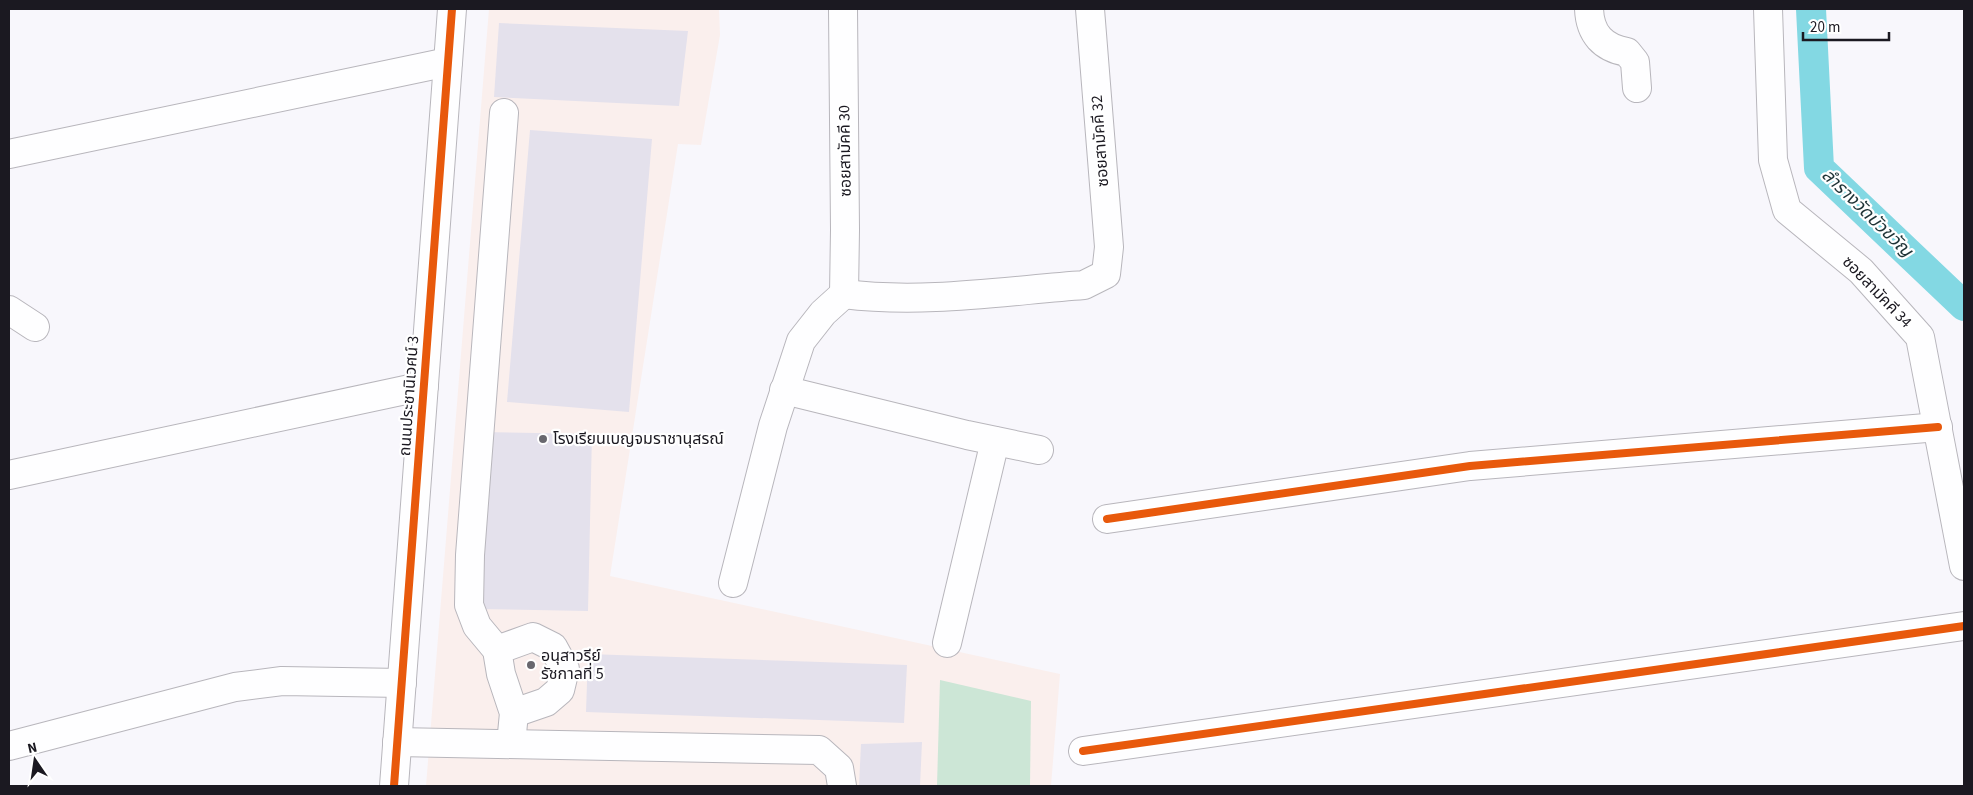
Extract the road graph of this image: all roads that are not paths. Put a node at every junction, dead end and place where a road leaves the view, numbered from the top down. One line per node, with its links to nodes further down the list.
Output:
1 (452, 9): 6 (street, ถนนประชานิเวศน์ 3)
2 (843, 9): 10 (street, ซอยสามัคคี 30)
3 (1090, 9): 10 (street, ซอยสามัคคี 32)
4 (1589, 9): 7 (street)
5 (1768, 9): 15 (street, ซอยสามัคคี 34)
6 (448, 62): 9 (street); 13 (street, ถนนประชานิเวศน์ 3)
7 (1637, 88)
8 (504, 113): 24 (street)
9 (9, 154)
10 (844, 294): 14 (street)
11 (9, 310): 12 (street)
12 (35, 327)
13 (424, 386): 18 (street); 25 (street, ถนนประชานิเวศน์ 3)
14 (784, 390): 16 (street); 21 (street)
15 (1938, 428): 19 (street); 20 (street, ซอยสามัคคี 34)
16 (995, 441): 17 (street); 23 (street)
17 (1039, 450)
18 (9, 474)
19 (1107, 519)
20 (1964, 566)
21 (732, 583)
22 (1964, 626): 30 (street)
23 (947, 644)
24 (497, 650): 26 (street); 26 (street)
25 (402, 683): 27 (street, ถนนประชานิเวศน์ 3); 29 (street)
26 (514, 713): 28 (street)
27 (398, 742): 28 (street); 31 (street, ถนนประชานิเวศน์ 3)
28 (511, 744): 32 (street)
29 (9, 746)
30 (1083, 751)
31 (394, 786)
32 (842, 786)

